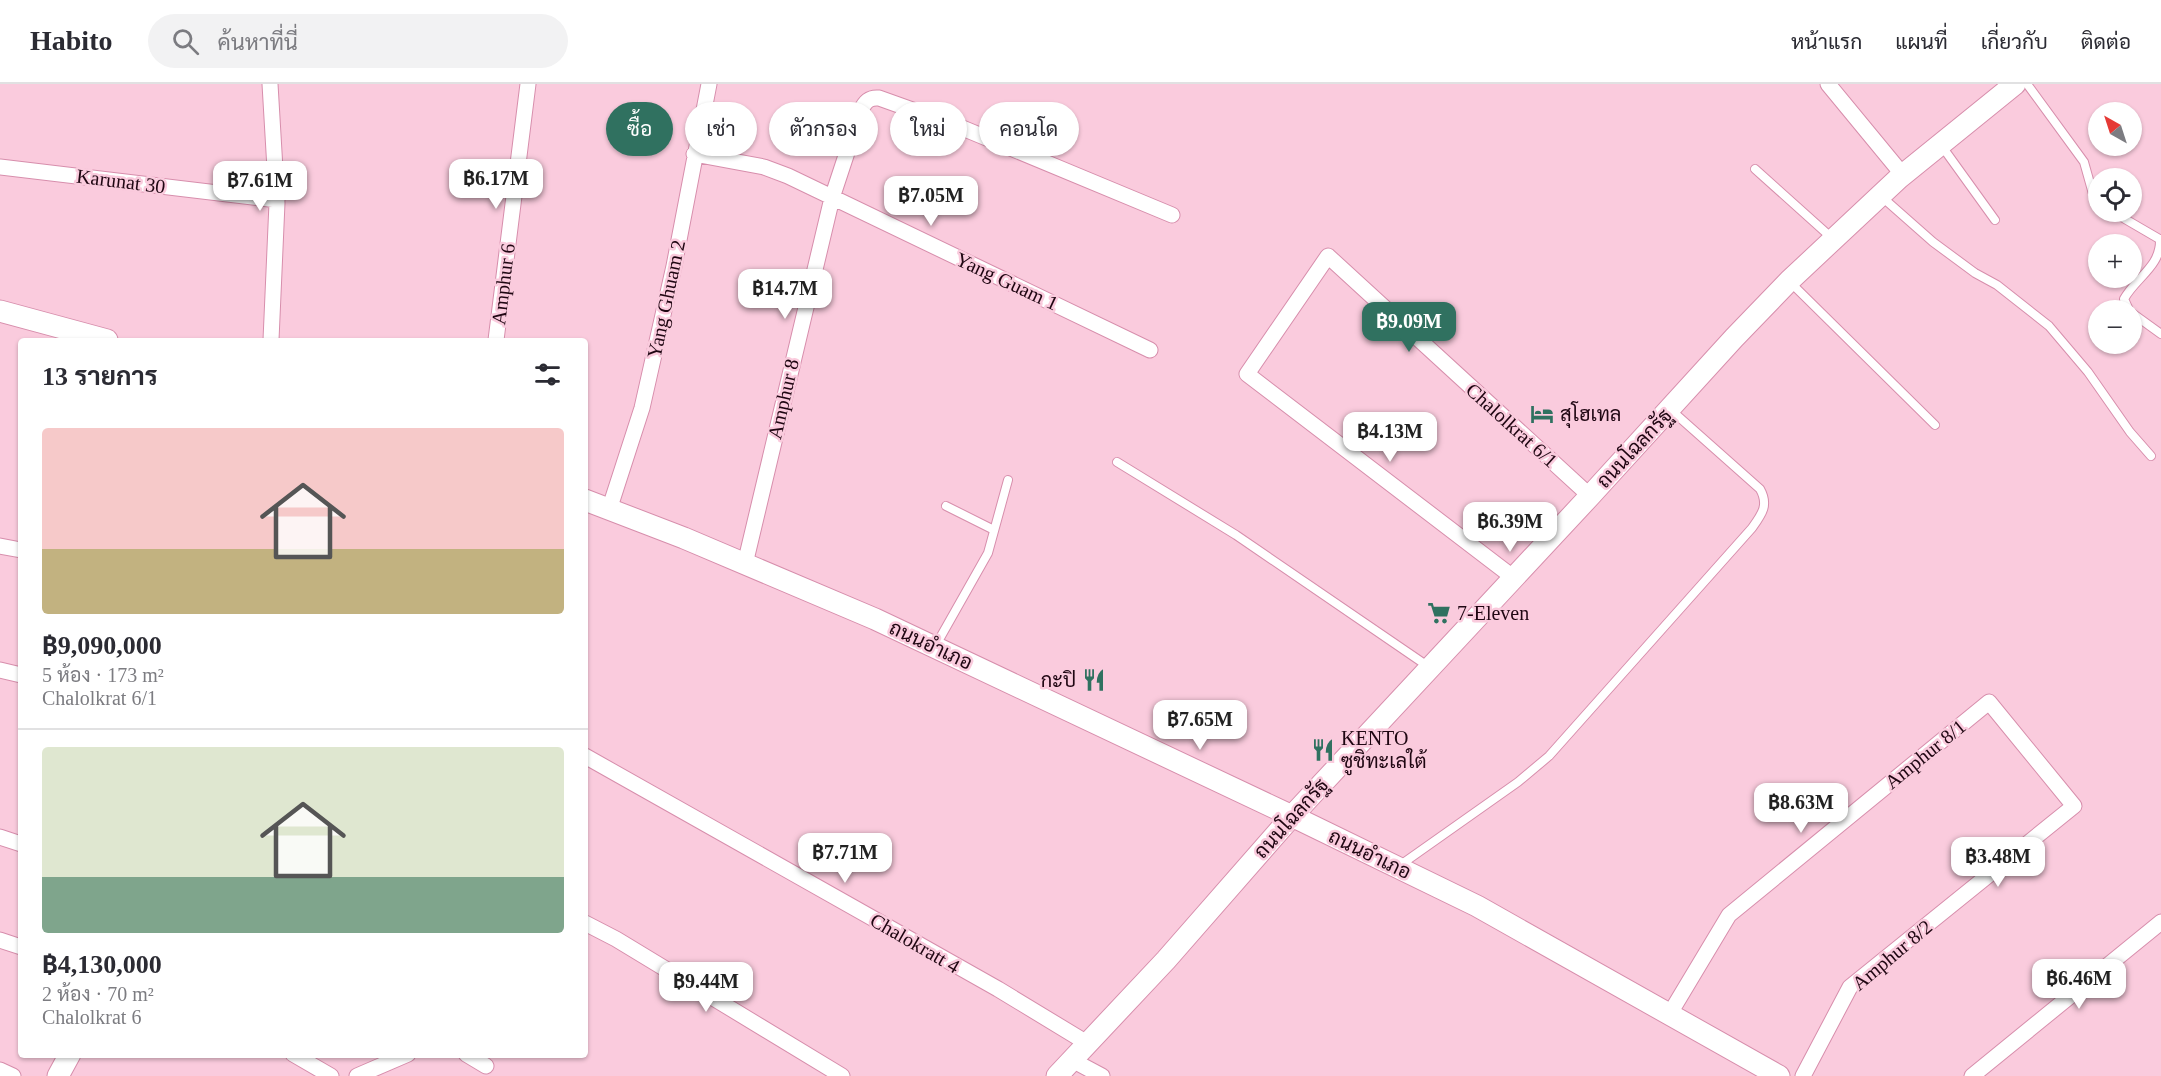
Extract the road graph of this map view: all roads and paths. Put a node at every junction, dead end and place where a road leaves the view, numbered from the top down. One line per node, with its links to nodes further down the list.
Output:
1 (270, 84): 17 (street)
2 (528, 84): 30 (street, Amphur 6)
3 (709, 84): 7 (street, Yang Ghuam 2)
4 (1828, 84): 13 (street)
5 (2027, 84): 14 (lane)
6 (2005, 87): 8 (street, ถนนโฉลกรัฐ)
7 (705, 102)
8 (1940, 144): 13 (street, ถนนโฉลกรัฐ); 19 (lane)
9 (694, 156): 40 (street, Yang Ghuam 2)
10 (705, 156): 16 (street, Yang Guam 1)
11 (0, 167): 17 (street, Karunat 30)
12 (1755, 169): 22 (lane)
13 (1903, 175): 15 (street, ถนนโฉลกรัฐ)
14 (2088, 176)
15 (1881, 196): 22 (street, ถนนโฉลกรัฐ); 34 (lane)
16 (832, 198): 18 (street, Amphur 8); 31 (street, Yang Guam 1); 44 (street, Amphur 8)
17 (277, 200): 29 (street)
18 (1172, 215)
19 (1995, 220)
20 (2131, 222): 21 (lane)
21 (2161, 239): 24 (lane)
22 (1834, 240): 23 (street, ถนนโฉลกรัฐ)
23 (1789, 281): 32 (street, ถนนโฉลกรัฐ); 33 (lane)
24 (2124, 300)
25 (0, 311): 28 (street)
26 (2142, 321): 27 (lane)
27 (2161, 334)
28 (100, 338)
29 (271, 338)
30 (496, 338)
31 (1150, 350)
32 (1670, 409): 37 (street, ถนนโฉลกรัฐ); 55 (lane)
33 (1935, 425)
34 (2151, 456)
35 (1117, 462): 47 (lane)
36 (1008, 480): 41 (lane)
37 (1590, 496): 45 (street, ถนนโฉลกรัฐ); 45 (street, Chalolkrat 6/1)
38 (588, 501): 40 (street, ถนนอำเภอ)
39 (946, 506): 41 (lane)
40 (609, 510): 44 (street, ถนนอำเภอ)
41 (994, 530): 46 (lane)
42 (0, 546): 43 (street)
43 (18, 549)
44 (745, 564): 46 (street, ถนนอำเภอ)
45 (1514, 578): 47 (street, ถนนโฉลกรัฐ)
46 (935, 647): 52 (street, ถนนอำเภอ)
47 (1430, 668): 52 (street, ถนนโฉลกรัฐ)
48 (0, 670): 49 (street)
49 (18, 674)
50 (1989, 702): 60 (street, Amphur 8/1); 77 (street, Amphur 8/2)
51 (588, 758): 61 (street, Chalokratt 4)
52 (1292, 816): 55 (street, ถนนอำเภอ); 61 (street, ถนนโฉลกรัฐ)
53 (0, 837): 54 (street)
54 (18, 843)
55 (1398, 867): 60 (street, ถนนอำเภอ)
56 (2161, 922): 78 (street)
57 (588, 925): 74 (street)
58 (0, 940): 59 (street)
59 (18, 947)
60 (1669, 1015): 69 (street, ถนนอำเภอ)
61 (1087, 1043): 66 (street, ถนนโฉลกรัฐ)
62 (68, 1058): 71 (street)
63 (300, 1058): 72 (street)
64 (399, 1058): 73 (street)
65 (473, 1058): 67 (street)
66 (1072, 1060): 75 (street, ถนนโฉลกรัฐ); 76 (street)
67 (486, 1066)
68 (0, 1070): 70 (street)
69 (1770, 1074)
70 (13, 1076)
71 (58, 1076)
72 (331, 1076)
73 (357, 1076)
74 (842, 1076)
75 (1057, 1076)
76 (1102, 1076)
77 (1803, 1076)
78 (1972, 1076)

